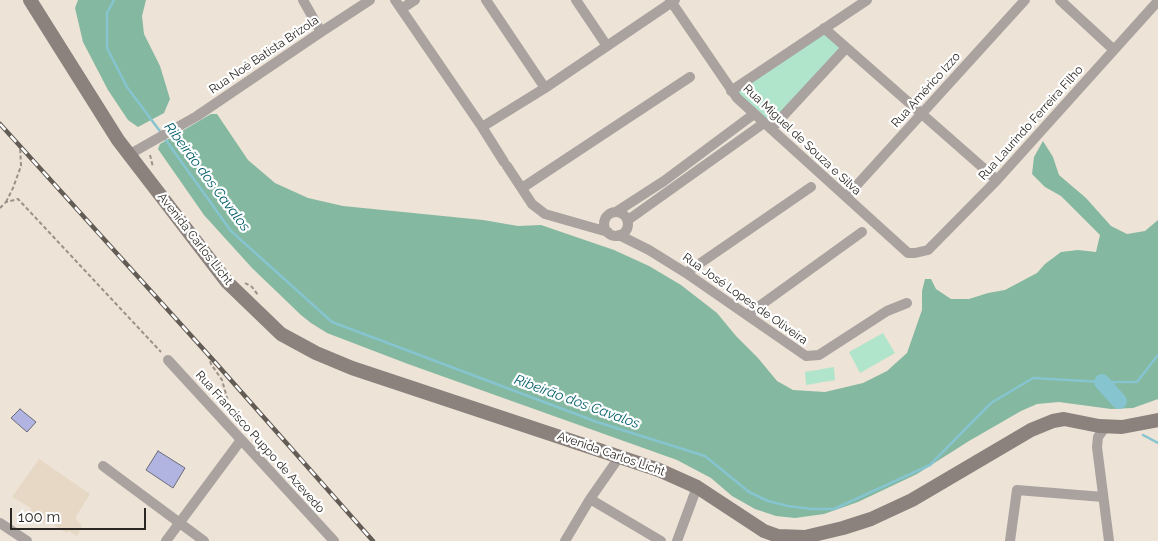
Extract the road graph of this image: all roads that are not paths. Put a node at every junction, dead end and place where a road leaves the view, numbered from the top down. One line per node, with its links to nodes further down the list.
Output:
1 (30, 0): 25 (main road, Avenida Carlos Licht)
2 (303, 0): 14 (street)
3 (370, 0): 14 (street, Rua Noé Batista Brizola)
4 (414, 0): 12 (street)
5 (486, 0): 19 (street)
6 (576, 0): 15 (street)
7 (867, 0): 13 (street)
8 (1025, 0): 22 (street, Rua Américo Izzo)
9 (1060, 0): 17 (street)
10 (672, 1): 15 (street); 20 (street, Rua Miguel de Souza e Silva)
11 (1158, 1): 17 (street, Rua Laurindo Ferreira Filho)
12 (398, 4): 24 (street)
13 (824, 28): 16 (street); 20 (street)
14 (321, 32): 25 (street, Rua Noé Batista Brizola)
15 (607, 46): 19 (street)
16 (846, 48): 22 (street); 23 (street)
17 (1114, 50): 26 (street, Rua Laurindo Ferreira Filho)
18 (690, 78): 28 (street)
19 (545, 88): 24 (street)
20 (731, 91): 21 (street, Rua Miguel de Souza e Silva)
21 (754, 114): 23 (street, Rua Miguel de Souza e Silva); 30 (street)
22 (922, 114): 26 (street); 29 (street, Rua Américo Izzo)
23 (768, 126): 29 (street, Rua Miguel de Souza e Silva); 33 (street)
24 (482, 127): 28 (street)
25 (130, 154): 46 (main road, Avenida Carlos Licht)
26 (997, 180): 38 (street, Rua Laurindo Ferreira Filho)
27 (811, 187): 39 (street)
28 (522, 188): 32 (street)
29 (846, 197): 38 (street, Rua Miguel de Souza e Silva)
30 (616, 212): 31 (street); 33 (street)
31 (605, 222): 32 (street); 34 (street)
32 (580, 223): 34 (street)
33 (628, 224): 36 (street); 37 (street, Rua José Lopes de Oliveira)
34 (608, 232): 36 (street)
35 (862, 232): 41 (street)
36 (619, 235): 37 (street, Rua José Lopes de Oliveira)
37 (649, 250): 39 (street, Rua José Lopes de Oliveira)
38 (916, 253)
39 (686, 273): 41 (street, Rua José Lopes de Oliveira)
40 (907, 303): 41 (street, Rua José Lopes de Oliveira)
41 (747, 315)
42 (168, 360): 45 (street, Rua Francisco Puppo de Azevedo)
43 (1155, 422): 44 (main road, Avenida Carlos Licht)
44 (1106, 426): 49 (street); 53 (main road, Avenida Carlos Licht)
45 (241, 440): 51 (street); 57 (street, Rua Francisco Puppo de Azevedo)
46 (620, 456): 48 (main road, Avenida Carlos Licht); 50 (street)
47 (103, 466): 51 (street)
48 (697, 486): 53 (main road, Avenida Carlos Licht); 60 (street)
49 (1103, 497): 61 (street); 62 (street)
50 (590, 500): 58 (street); 59 (street)
51 (179, 523): 55 (street); 56 (street)
52 (0, 525): 54 (street)
53 (805, 539)
54 (27, 541)
55 (166, 541)
56 (204, 541)
57 (334, 541)
58 (565, 541)
59 (661, 541)
60 (678, 541)
61 (1010, 541)
62 (1109, 541)

